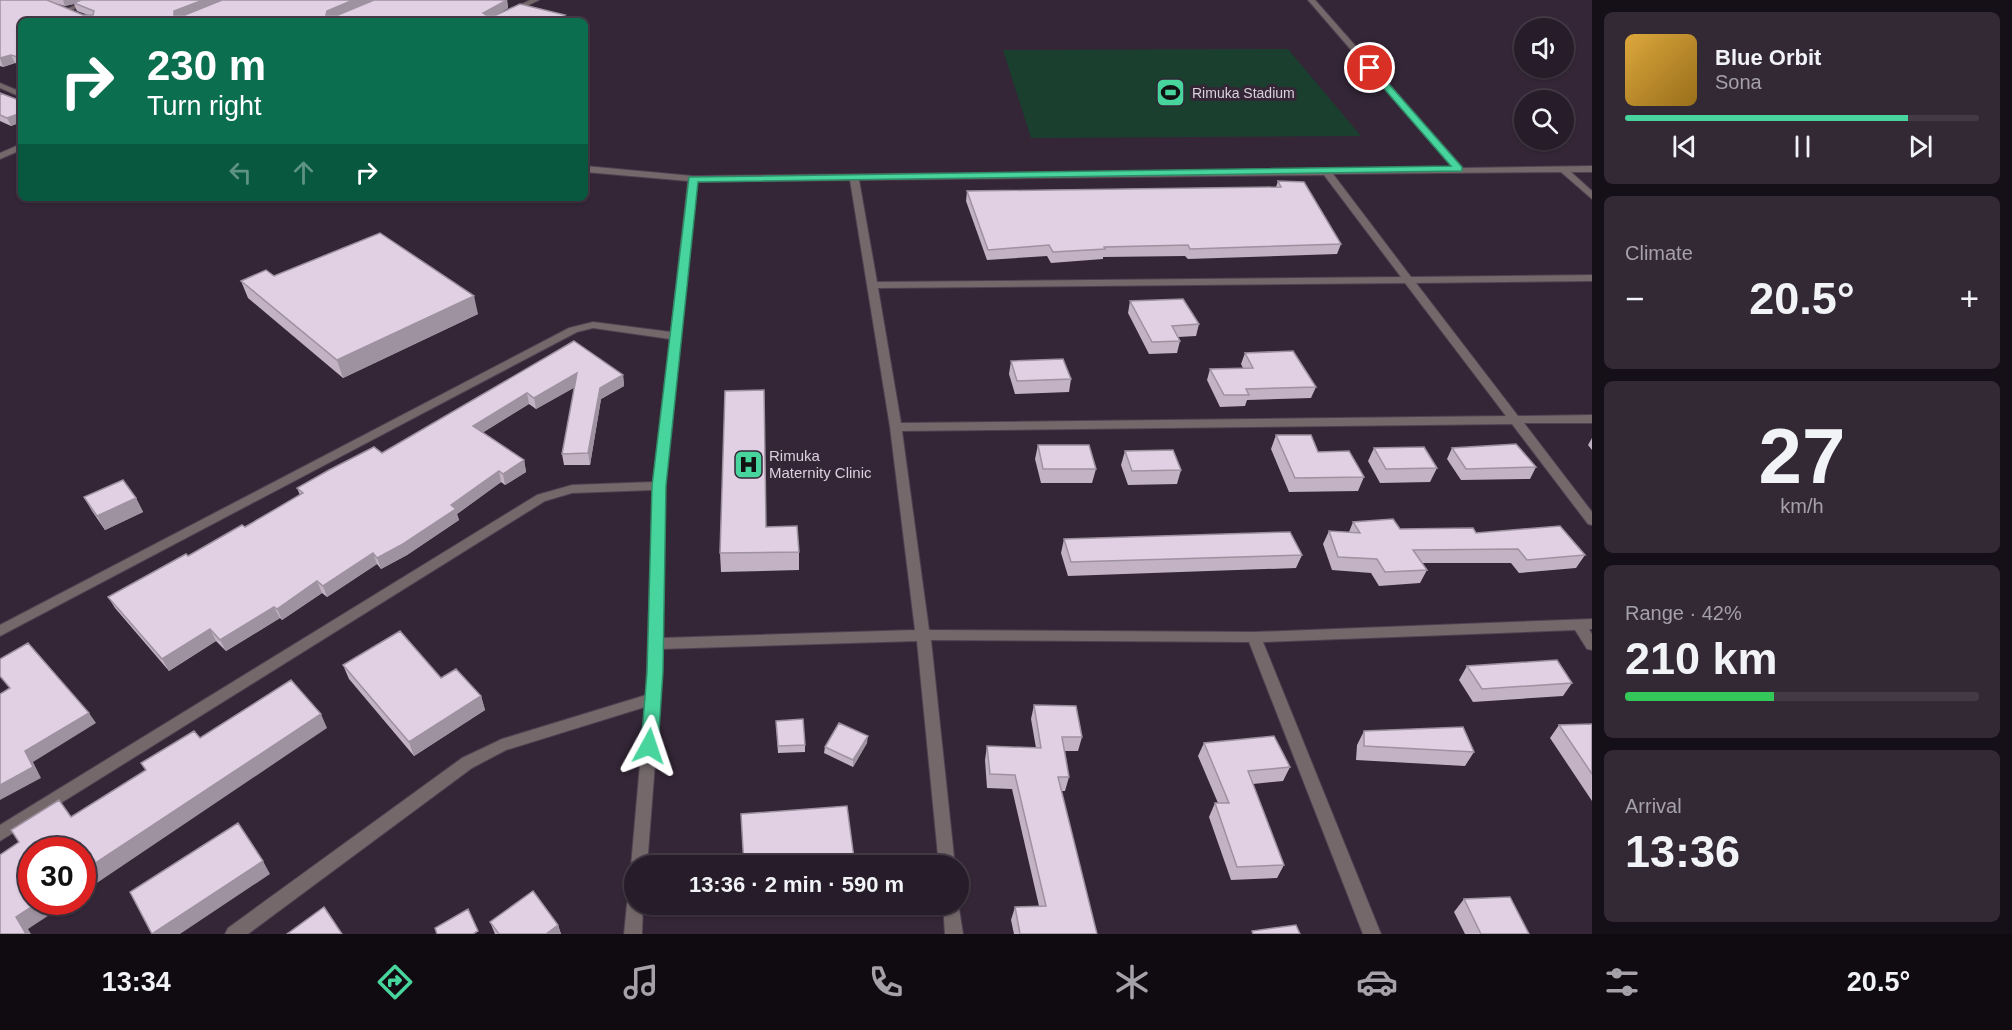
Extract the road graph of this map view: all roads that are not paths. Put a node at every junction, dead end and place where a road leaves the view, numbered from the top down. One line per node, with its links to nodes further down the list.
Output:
1 (95, 0): 5 (street)
2 (536, 0): 7 (street)
3 (1311, 0): 13 (street)
4 (54, 7): 5 (street)
5 (64, 11): 6 (street)
6 (74, 14)
7 (497, 18)
8 (0, 86): 9 (street)
9 (18, 94)
10 (18, 148): 11 (street)
11 (0, 156)
12 (588, 169): 18 (street)
13 (1459, 169): 15 (street); 16 (street)
14 (1592, 169): 15 (street)
15 (1564, 170): 19 (street)
16 (1327, 173): 17 (street); 21 (street)
17 (855, 176): 18 (street); 22 (street)
18 (693, 179): 23 (street)
19 (1592, 196)
20 (1592, 278): 21 (street)
21 (1408, 279): 22 (street); 25 (street)
22 (871, 285): 26 (street)
23 (674, 336): 27 (street); 30 (street)
24 (1592, 419): 25 (street)
25 (1515, 420): 26 (street); 28 (street)
26 (896, 427): 31 (street)
27 (659, 486): 33 (street); 36 (street)
28 (1592, 521)
29 (1586, 625): 32 (street); 34 (street)
30 (0, 631)
31 (923, 635): 32 (street); 33 (street); 38 (street)
32 (1254, 637): 44 (street)
33 (654, 644): 35 (street)
34 (1592, 645)
35 (653, 699): 37 (street); 41 (street)
36 (0, 834)
37 (640, 855)
38 (946, 855)
39 (634, 915): 42 (street)
40 (952, 915): 43 (street)
41 (234, 934)
42 (633, 934)
43 (954, 934)
44 (1372, 934)

